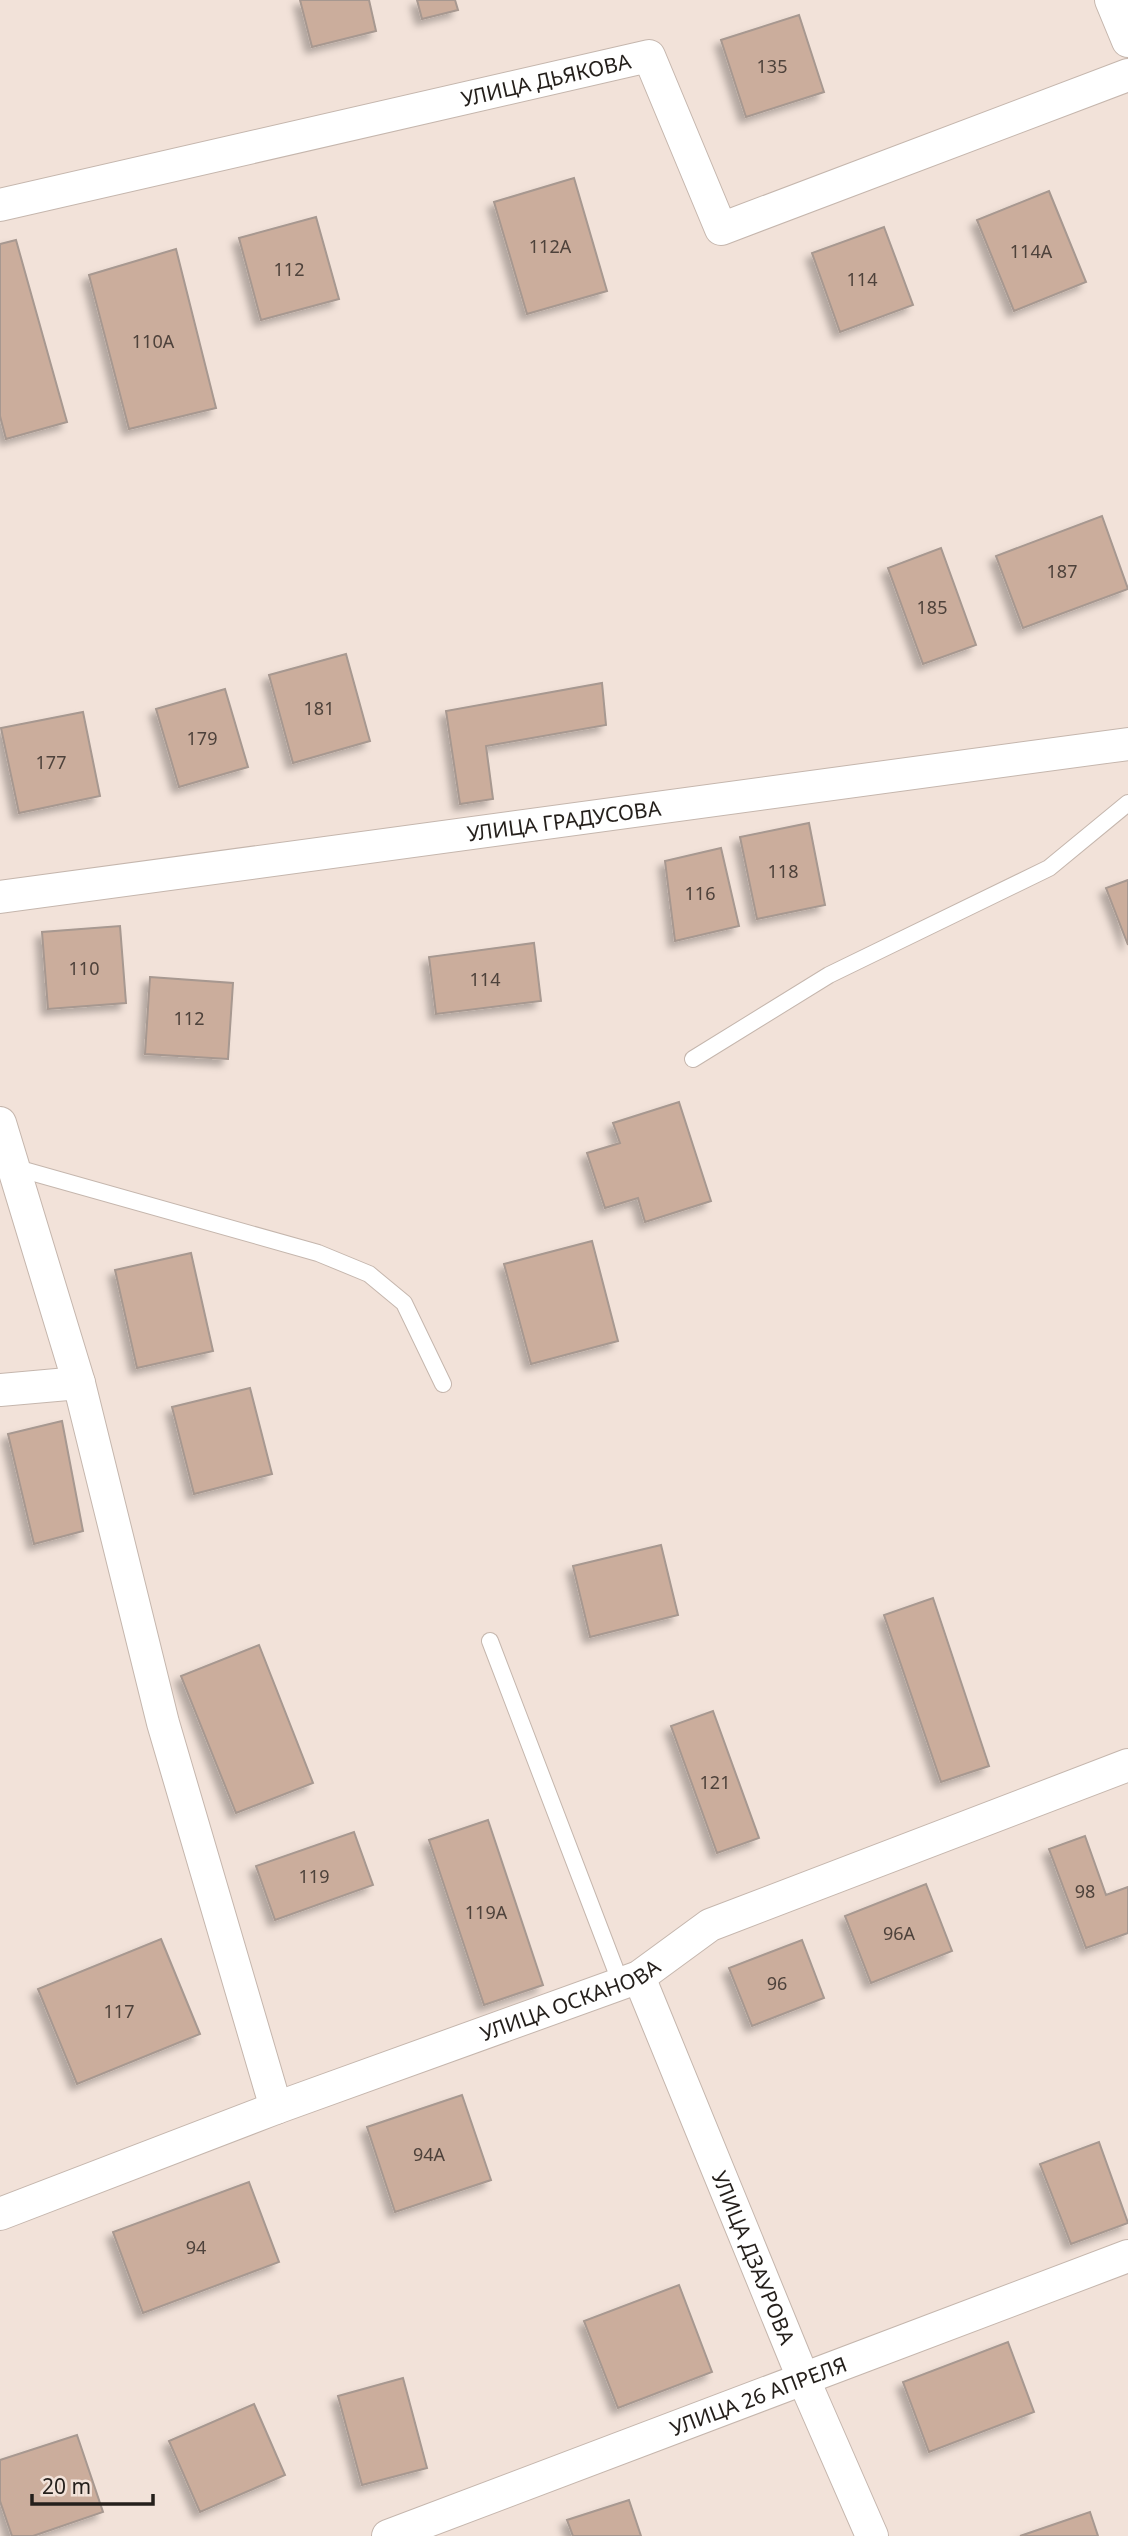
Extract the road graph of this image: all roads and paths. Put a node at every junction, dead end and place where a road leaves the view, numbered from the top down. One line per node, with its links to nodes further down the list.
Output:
1 (1111, 0): 2 (street)
2 (1128, 41)
3 (1128, 75): 4 (street, УЛИЦА ДЬЯКОВА)
4 (0, 205)
5 (1128, 744): 7 (street, УЛИЦА ГРАДУСОВА)
6 (1128, 803): 8 (lane)
7 (0, 897)
8 (693, 1059)
9 (0, 1123): 10 (street)
10 (13, 1167): 11 (street); 12 (lane)
11 (79, 1383): 13 (street); 17 (street)
12 (443, 1384)
13 (0, 1390)
14 (490, 1642): 16 (lane)
15 (1128, 1765): 16 (street, УЛИЦА ОСКАНОВА)
16 (630, 1980): 17 (street, УЛИЦА ОСКАНОВА); 20 (street, УЛИЦА ДЗАУРОВА)
17 (276, 2108): 18 (street, УЛИЦА ОСКАНОВА)
18 (0, 2214)
19 (1128, 2256): 20 (street, УЛИЦА 26 АПРЕЛЯ)
20 (803, 2378): 21 (street, УЛИЦА 26 АПРЕЛЯ); 22 (street, УЛИЦА ДЗАУРОВА)
21 (388, 2536)
22 (872, 2536)

